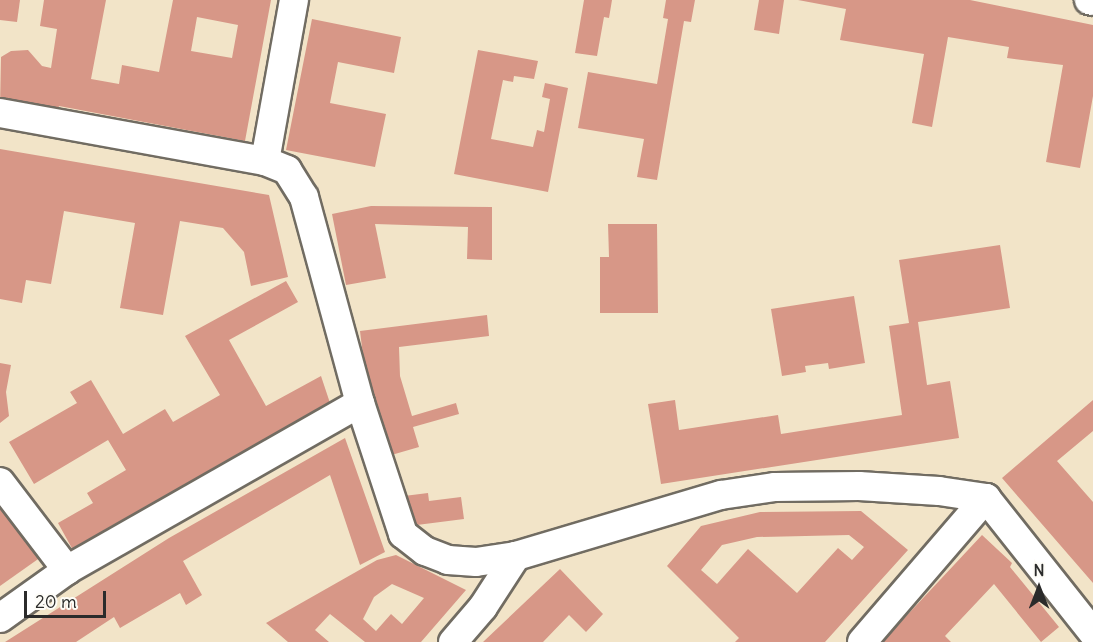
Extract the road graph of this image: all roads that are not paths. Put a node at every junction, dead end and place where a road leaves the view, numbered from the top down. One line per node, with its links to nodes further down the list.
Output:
1 (294, 0): 3 (street)
2 (0, 113): 3 (street)
3 (265, 160): 4 (street)
4 (360, 403): 7 (street); 8 (street)
5 (0, 482): 8 (street)
6 (986, 498): 7 (street); 10 (street); 12 (street)
7 (516, 556): 11 (street)
8 (67, 570): 9 (street)
9 (0, 618)
10 (1093, 633)
11 (453, 642)
12 (862, 642)

